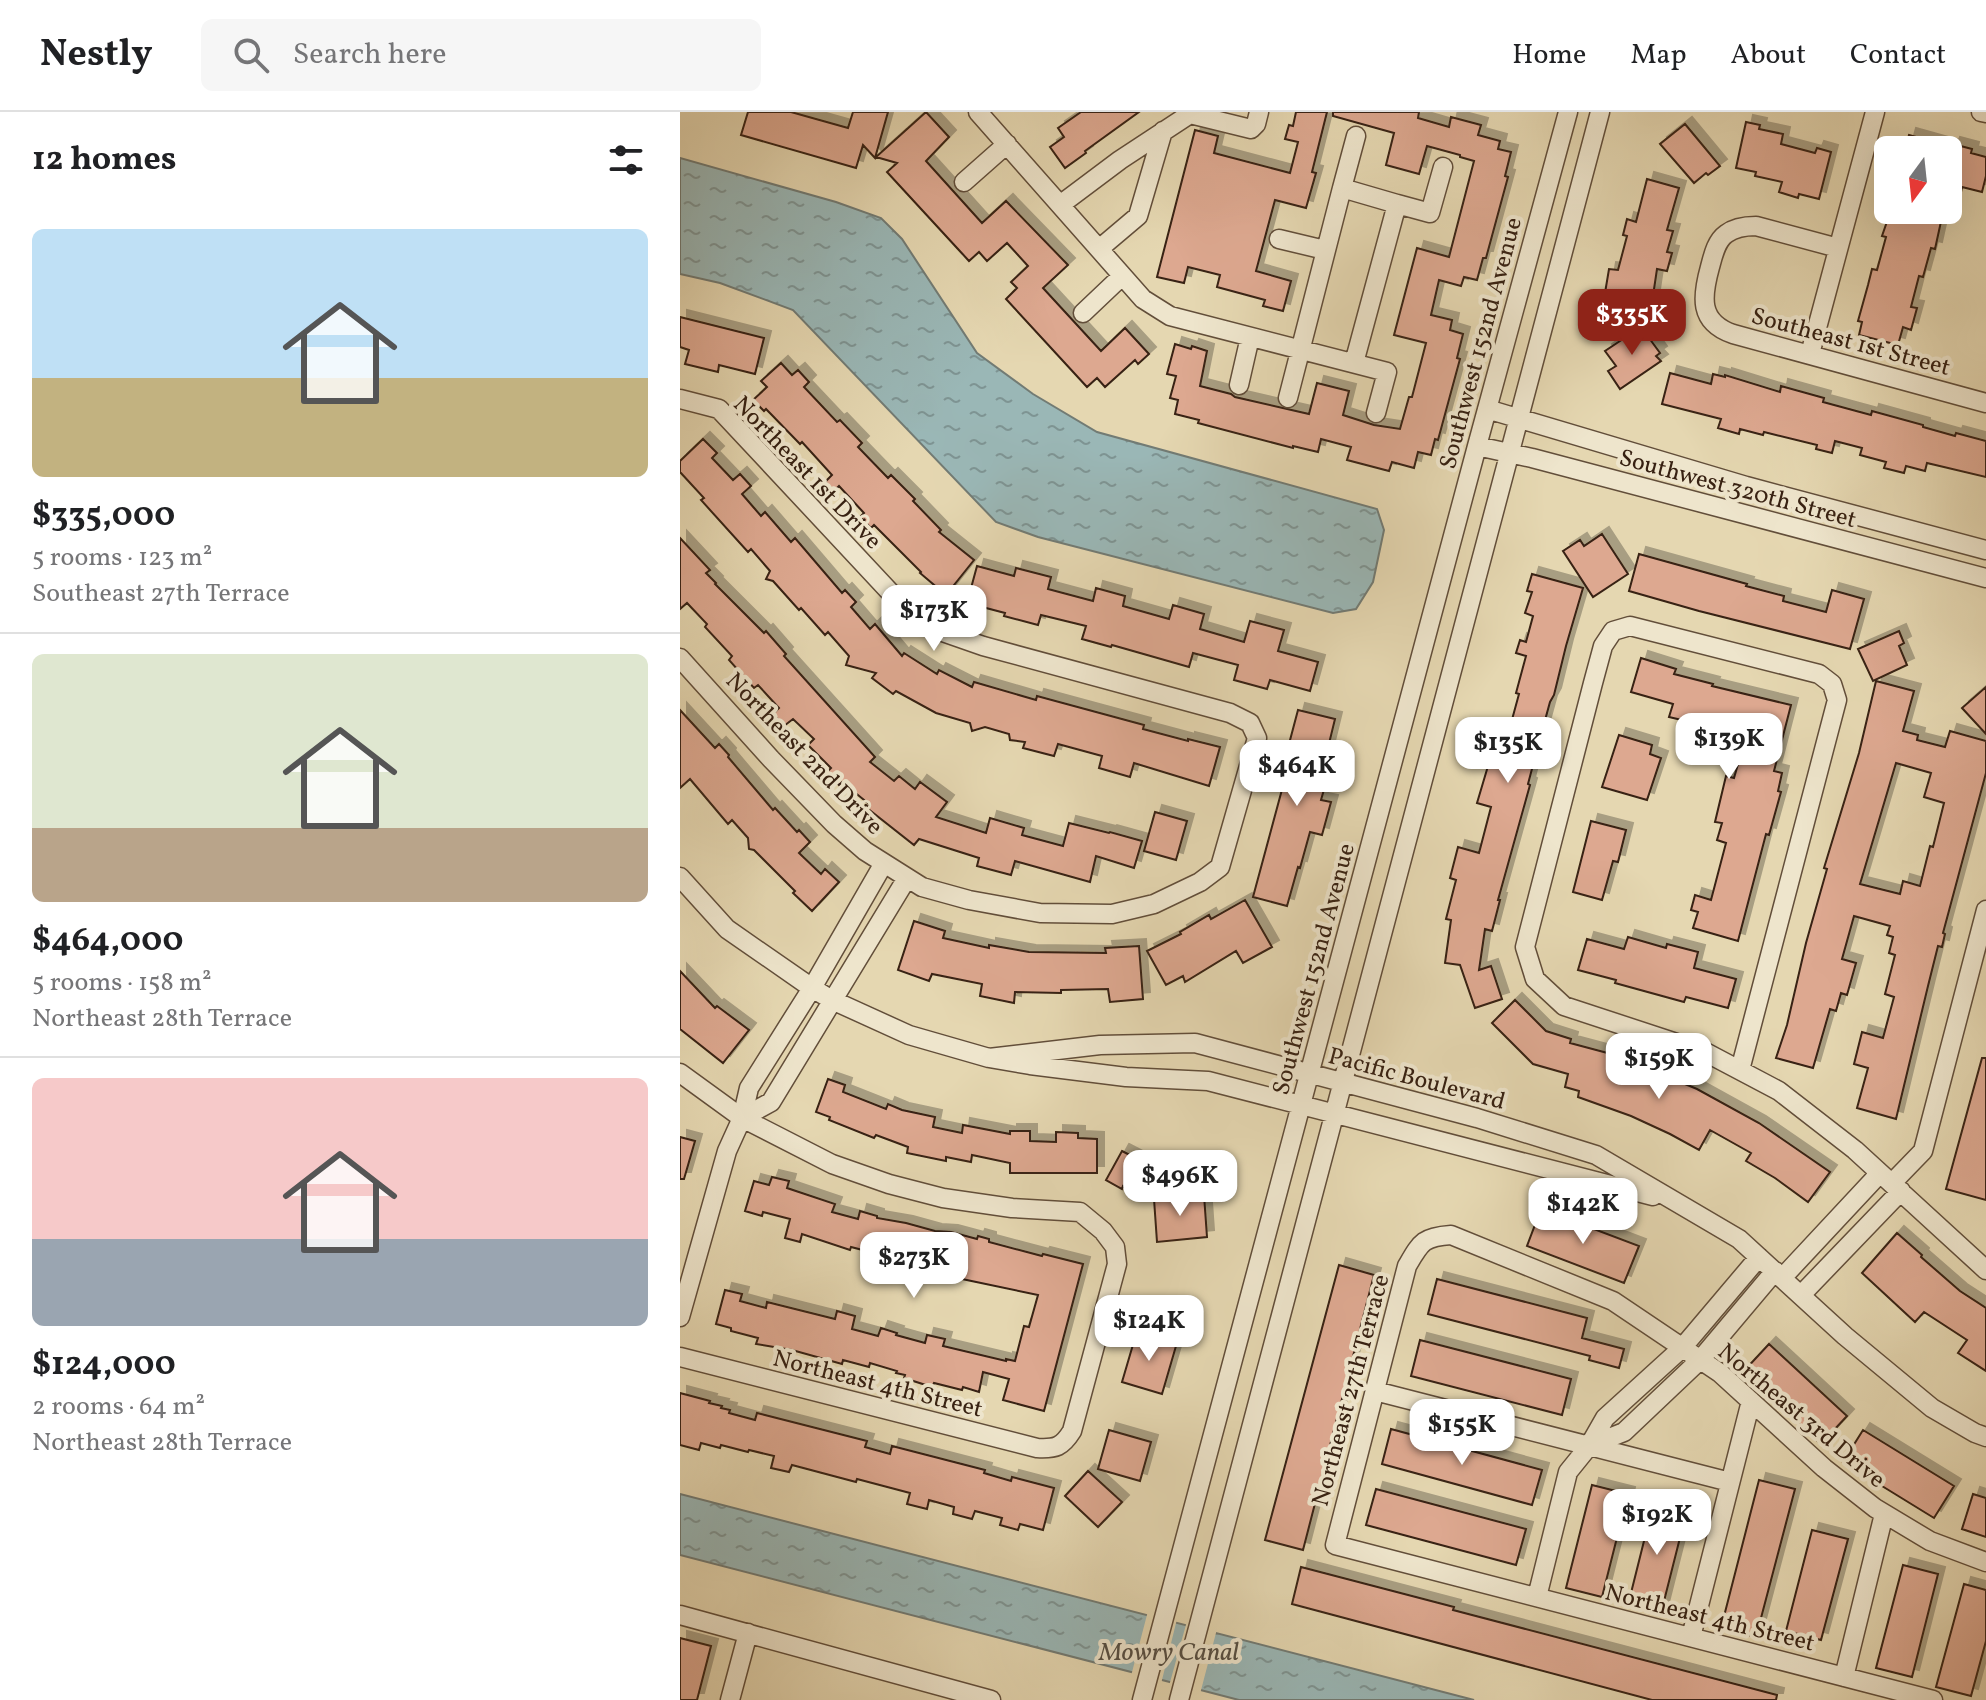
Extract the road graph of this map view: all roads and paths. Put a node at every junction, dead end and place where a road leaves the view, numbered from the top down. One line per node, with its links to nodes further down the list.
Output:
1 (978, 112): 9 (street)
2 (1259, 112): 6 (street)
3 (1568, 112): 29 (street, Southwest 152nd Avenue)
4 (1600, 112): 31 (street)
5 (1875, 112): 16 (street)
6 (1203, 115): 7 (street)
7 (1163, 131): 14 (street); 17 (street)
8 (1356, 136): 12 (street)
9 (1007, 144): 11 (street); 14 (street)
10 (1443, 167): 13 (street)
11 (964, 182)
12 (1342, 188): 13 (street); 18 (street)
13 (1397, 204): 24 (street)
14 (1060, 205): 17 (street)
15 (1279, 239): 18 (street)
16 (1838, 248): 23 (street); 23 (street, Southeast 1st Street)
17 (1099, 249): 19 (street)
18 (1325, 250): 22 (street)
19 (1122, 276): 20 (street); 21 (street)
20 (1083, 313)
21 (1250, 337): 22 (street); 25 (street)
22 (1300, 350): 24 (street); 26 (street)
23 (1810, 354): 28 (street, Southeast 1st Street)
24 (1354, 363): 30 (street)
25 (1239, 385)
26 (1288, 398)
27 (680, 399): 38 (street, Northeast 1st Drive)
28 (1986, 403)
29 (1487, 409): 31 (street, Southwest 320th Street); 32 (street, Southwest 152nd Avenue)
30 (1376, 413)
31 (1519, 419): 33 (street); 34 (street, Southwest 320th Street)
32 (1477, 446): 33 (street, Southwest 320th Street); 49 (street, Southwest 152nd Avenue)
33 (1510, 453): 35 (street, Southwest 320th Street); 51 (street)
34 (1986, 550)
35 (1986, 578)
36 (680, 658): 37 (street, Northeast 2nd Drive)
37 (884, 863): 40 (street, Northeast 2nd Drive); 41 (street)
38 (1220, 867): 40 (street, Northeast 2nd Drive)
39 (680, 877): 44 (street, Pacific Boulevard)
40 (907, 878): 43 (street)
41 (857, 909): 43 (street); 44 (street)
42 (1986, 910): 58 (street)
43 (879, 923): 45 (street)
44 (812, 988): 45 (street, Pacific Boulevard); 50 (street)
45 (832, 1000): 46 (street, Pacific Boulevard); 52 (street)
46 (989, 1058): 49 (street, Pacific Boulevard); 53 (street, Pacific Boulevard)
47 (1740, 1070): 47 (street); 58 (street)
48 (680, 1073): 55 (street)
49 (1310, 1073): 51 (street, Pacific Boulevard); 53 (street, Southwest 152nd Avenue)
50 (758, 1075): 52 (street); 55 (street)
51 (1343, 1083): 54 (street); 56 (street, Pacific Boulevard)
52 (780, 1087): 55 (street)
53 (1301, 1104): 54 (street, Pacific Boulevard); 82 (street, Southwest 152nd Avenue)
54 (1334, 1114): 57 (street, Pacific Boulevard); 84 (street)
55 (742, 1118): 65 (street); 67 (street, Northeast 4th Street)
56 (1493, 1123): 57 (street); 59 (street, Pacific Boulevard)
57 (1484, 1152): 59 (street, Pacific Boulevard)
58 (1891, 1182): 62 (street); 63 (street); 64 (street)
59 (1675, 1201): 61 (street, Pacific Boulevard)
60 (1417, 1249): 66 (street, Northeast 3rd Drive); 69 (street, Northeast 27th Terrace)
61 (1759, 1257): 63 (street, Pacific Boulevard); 66 (street)
62 (1986, 1270)
63 (1778, 1275): 64 (street, Pacific Boulevard); 68 (street)
64 (1801, 1295): 71 (street, Pacific Boulevard)
65 (680, 1317)
66 (1682, 1348): 68 (street, Northeast 3rd Drive); 72 (street)
67 (680, 1357)
68 (1700, 1360): 70 (street, Northeast 3rd Drive); 72 (street)
69 (1375, 1391): 72 (street); 75 (street, Northeast 27th Terrace)
70 (1751, 1401): 73 (street); 74 (street, Northeast 3rd Drive)
71 (1986, 1437)
72 (1589, 1446): 73 (street); 77 (street)
73 (1730, 1482): 80 (street)
74 (1884, 1514): 76 (street, Northeast 3rd Drive); 81 (street)
75 (1335, 1545): 77 (street, Northeast 4th Street)
76 (1986, 1562)
77 (1537, 1597): 80 (street, Northeast 4th Street)
78 (680, 1615): 79 (street)
79 (748, 1633): 83 (street); 85 (street)
80 (1691, 1637): 81 (street, Northeast 4th Street)
81 (1844, 1677): 86 (street, Northeast 4th Street)
82 (1144, 1694)
83 (979, 1698)
84 (1179, 1699)
85 (730, 1700)
86 (1933, 1700)

